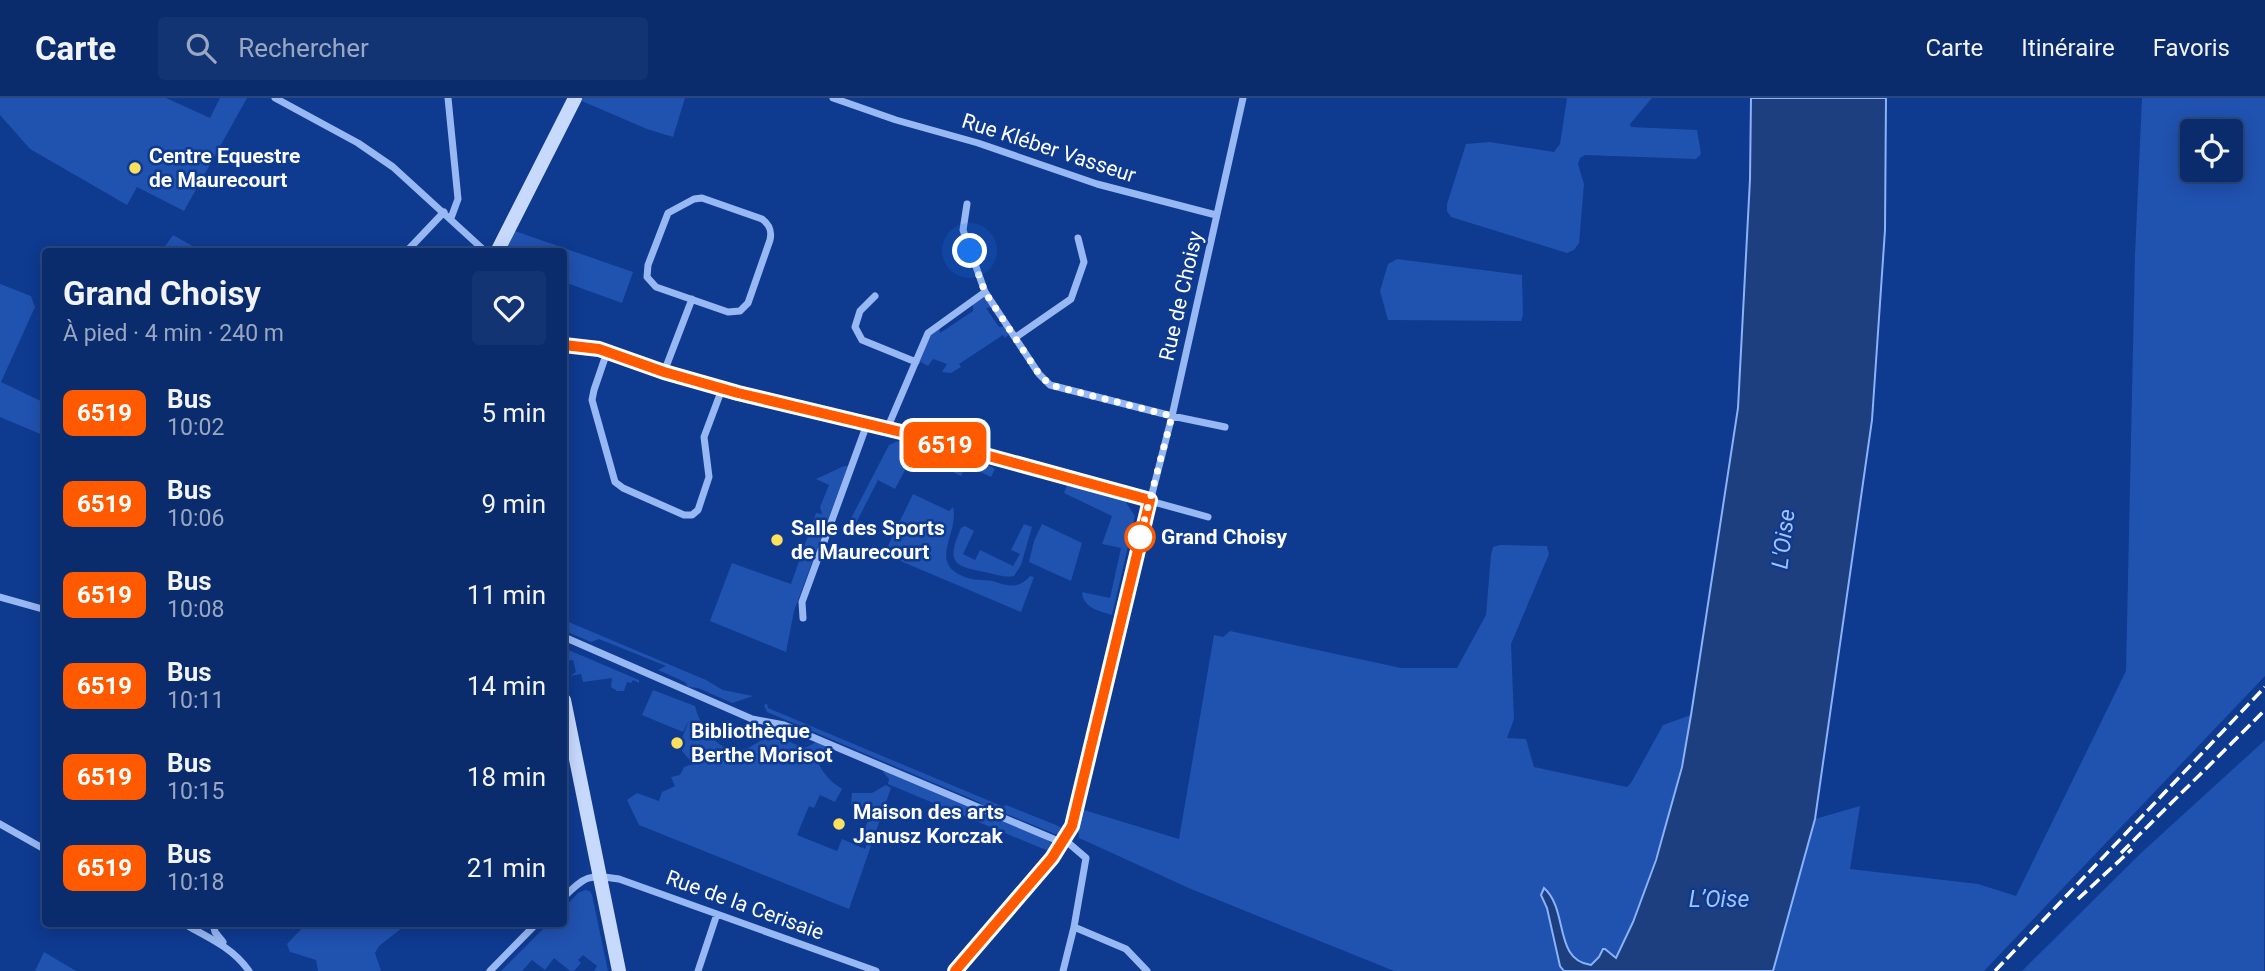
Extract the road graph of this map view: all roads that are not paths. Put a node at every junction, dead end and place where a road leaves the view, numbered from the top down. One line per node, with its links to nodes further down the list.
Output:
1 (275, 98): 7 (street)
2 (448, 98): 9 (street)
3 (575, 98): 13 (main road)
4 (833, 98): 8 (street, Rue Kléber Vasseur)
5 (1243, 98): 8 (street, Rue de Choisy)
6 (967, 205): 14 (street)
7 (444, 212): 9 (street); 11 (street)
8 (1216, 215): 23 (street, Rue de Choisy)
9 (451, 218): 12 (street)
10 (1078, 238): 17 (street)
11 (410, 248)
12 (482, 248)
13 (499, 248)
14 (985, 292): 17 (street); 20 (street)
15 (875, 296): 20 (street)
16 (692, 299): 16 (street); 21 (street)
17 (1016, 338): 23 (street)
18 (567, 345): 19 (street)
19 (607, 352): 21 (street); 22 (street)
20 (916, 362): 26 (street)
21 (664, 372): 22 (street)
22 (722, 389): 24 (street)
23 (1172, 416): 25 (street); 27 (street, Rue de Choisy)
24 (867, 424): 26 (street); 31 (street)
25 (1224, 427)
26 (887, 429): 27 (street)
27 (1150, 500): 28 (street); 35 (street, Rue de Choisy)
28 (1208, 517)
29 (0, 597): 30 (street)
30 (42, 609)
31 (803, 618)
32 (567, 638): 35 (street)
33 (567, 714): 37 (main road)
34 (0, 824): 36 (street)
35 (1064, 841): 44 (street); 52 (street, Rue de Choisy)
36 (42, 848)
37 (601, 876): 38 (street); 39 (street, Rue de la Cerisaie); 49 (main road)
38 (567, 894)
39 (717, 914): 50 (street); 51 (street, Rue de la Cerisaie)
40 (189, 927): 45 (street)
41 (209, 927): 45 (street)
42 (213, 927): 46 (street)
43 (534, 927): 48 (street)
44 (1074, 927): 53 (street); 54 (street)
45 (198, 932): 46 (street)
46 (236, 955): 47 (street)
47 (249, 971)
48 (490, 971)
49 (619, 971)
50 (698, 971)
51 (876, 971)
52 (955, 971)
53 (1063, 971)
54 (1147, 971)

